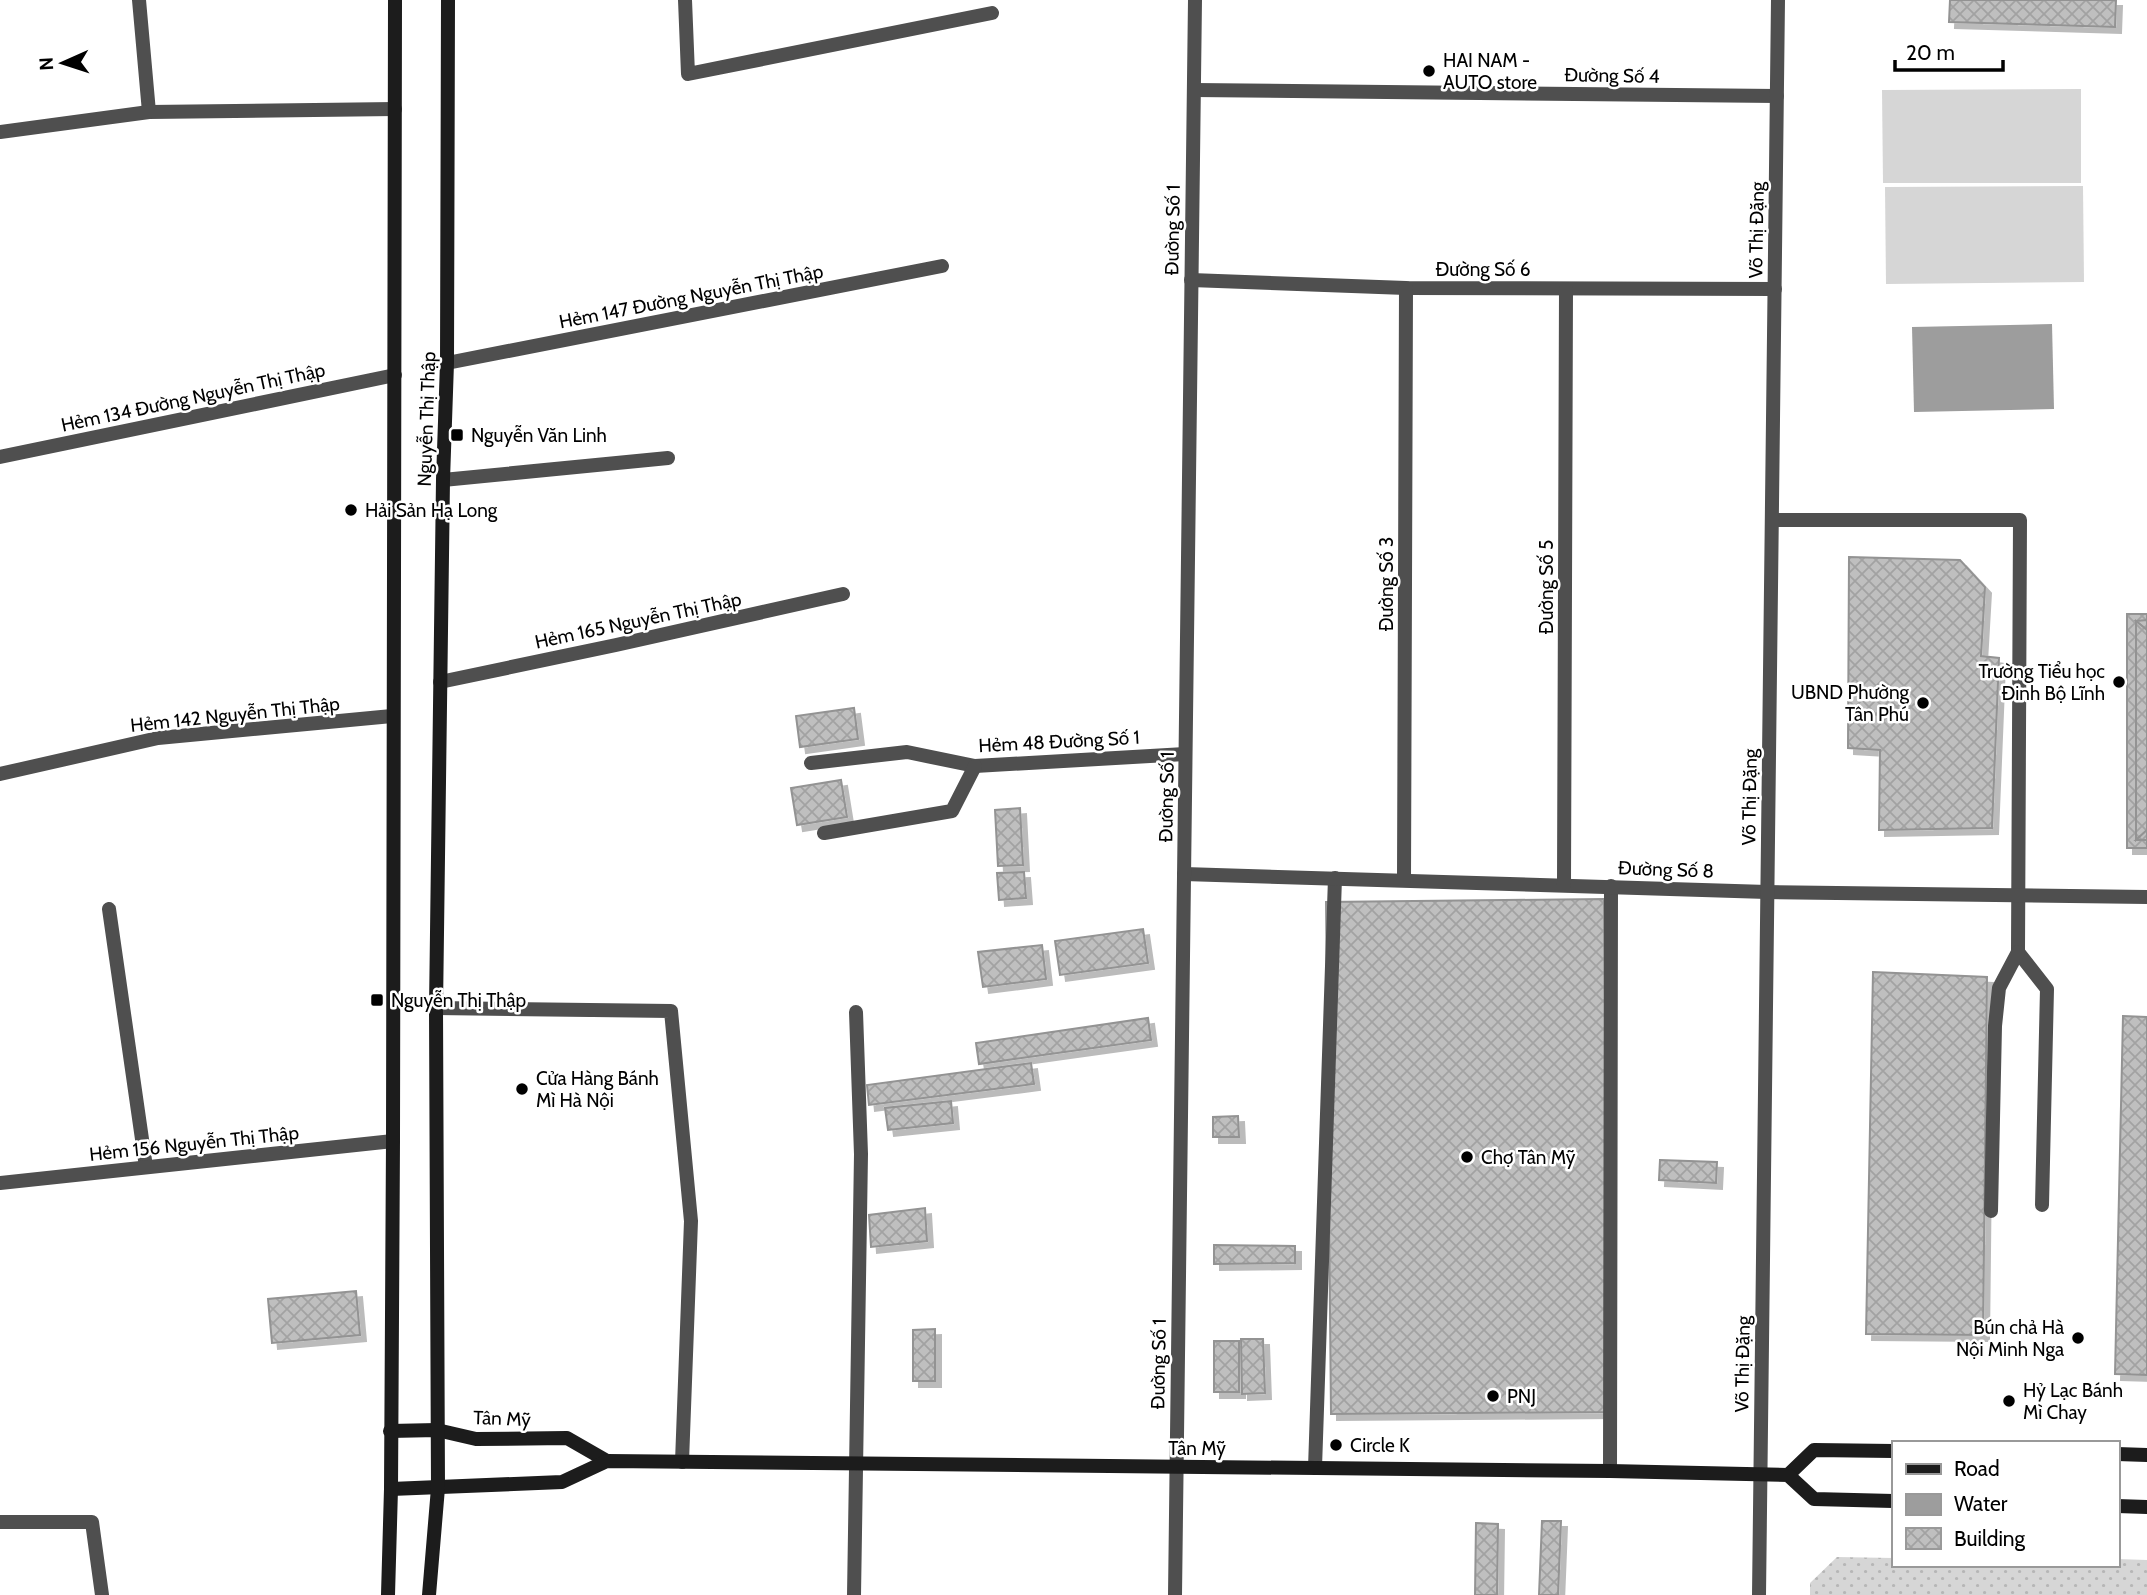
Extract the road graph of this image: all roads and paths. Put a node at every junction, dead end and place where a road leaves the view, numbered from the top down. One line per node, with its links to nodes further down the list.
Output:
1 (139, 0): 11 (street)
2 (395, 0): 10 (main road, Nguyễn Thị Thập)
3 (448, 0): 18 (main road, Nguyễn Thị Thập)
4 (685, 0): 7 (street)
5 (1195, 0): 8 (street, Đường Số 1)
6 (1778, 0): 9 (street, Võ Thị Đặng)
7 (992, 13)
8 (1194, 90): 9 (street, Đường Số 4); 14 (street, Đường Số 1)
9 (1777, 96): 17 (street, Võ Thị Đặng)
10 (395, 109): 11 (street); 19 (main road, Nguyễn Thị Thập)
11 (149, 112): 12 (street)
12 (0, 132)
13 (942, 266): 18 (street, Hẻm 147 Đường Nguyễn Thị Thập)
14 (1191, 280): 15 (street, Đường Số 6); 27 (street, Đường Số 1)
15 (1406, 288): 16 (street, Đường Số 6); 34 (street, Đường Số 3)
16 (1566, 289): 17 (street, Đường Số 6); 35 (street, Đường Số 5)
17 (1774, 289): 23 (street, Võ Thị Đặng)
18 (447, 363): 22 (main road, Nguyễn Thị Thập)
19 (395, 375): 20 (street, Hẻm 134 Đường Nguyễn Thị Thập); 26 (main road, Nguyễn Thị Thập)
20 (0, 457)
21 (668, 458): 22 (street)
22 (443, 480): 25 (main road, Nguyễn Thị Thập)
23 (1772, 520): 37 (street, Võ Thị Đặng); 38 (street)
24 (843, 594): 25 (street, Hẻm 165 Nguyễn Thị Thập)
25 (440, 682): 42 (main road, Nguyễn Thị Thập)
26 (393, 716): 30 (street, Hẻm 142 Nguyễn Thị Thập); 44 (main road, Nguyễn Thị Thập)
27 (1185, 754): 29 (street, Hẻm 48 Đường Số 1); 32 (street, Đường Số 1)
28 (811, 763): 29 (street, Hẻm 48 Đường Số 1)
29 (975, 766): 31 (street)
30 (0, 774)
31 (824, 833)
32 (1184, 874): 33 (street, Đường Số 8); 57 (street, Đường Số 1)
33 (1335, 878): 34 (street, Đường Số 8); 58 (street)
34 (1404, 880): 35 (street, Đường Số 8)
35 (1564, 885): 36 (street, Đường Số 8)
36 (1611, 886): 37 (street, Đường Số 8); 59 (street)
37 (1767, 892): 38 (street, Đường Số 8); 60 (street, Võ Thị Đặng)
38 (2018, 896): 39 (street, Đường Số 8); 41 (street)
39 (2147, 897)
40 (110, 909): 45 (street)
41 (2018, 953): 47 (street); 48 (street)
42 (436, 1008): 49 (main road, Nguyễn Thị Thập); 55 (street)
43 (856, 1012): 56 (street)
44 (393, 1141): 45 (street, Hẻm 156 Nguyễn Thị Thập); 50 (main road, Nguyễn Thị Thập)
45 (146, 1167): 46 (street, Hẻm 156 Nguyễn Thị Thập)
46 (0, 1183)
47 (2042, 1205)
48 (1991, 1211)
49 (437, 1430): 50 (main road, Tân Mỹ); 54 (main road, Tân Mỹ); 62 (main road, Nguyễn Thị Thập)
50 (390, 1431): 63 (main road, Nguyễn Thị Thập)
51 (1892, 1451): 61 (main road)
52 (2119, 1454): 53 (main road)
53 (2147, 1455)
54 (607, 1461): 55 (main road, Tân Mỹ); 62 (main road, Tân Mỹ)
55 (682, 1462): 56 (main road, Tân Mỹ)
56 (855, 1464): 57 (main road, Tân Mỹ); 71 (street)
57 (1176, 1467): 58 (main road, Tân Mỹ); 72 (street, Đường Số 1)
58 (1315, 1468): 59 (main road, Tân Mỹ)
59 (1610, 1471): 60 (main road, Tân Mỹ)
60 (1760, 1474): 61 (main road, Tân Mỹ); 73 (street, Võ Thị Đặng)
61 (1788, 1475): 64 (main road)
62 (438, 1488): 63 (main road, Tân Mỹ); 70 (main road, Nguyễn Thị Thập)
63 (391, 1489): 69 (main road, Nguyễn Thị Thập)
64 (1892, 1501)
65 (2119, 1506): 66 (main road)
66 (2147, 1507)
67 (0, 1522): 68 (street)
68 (102, 1595)
69 (388, 1595)
70 (429, 1595)
71 (854, 1595)
72 (1174, 1595)
73 (1759, 1595)

